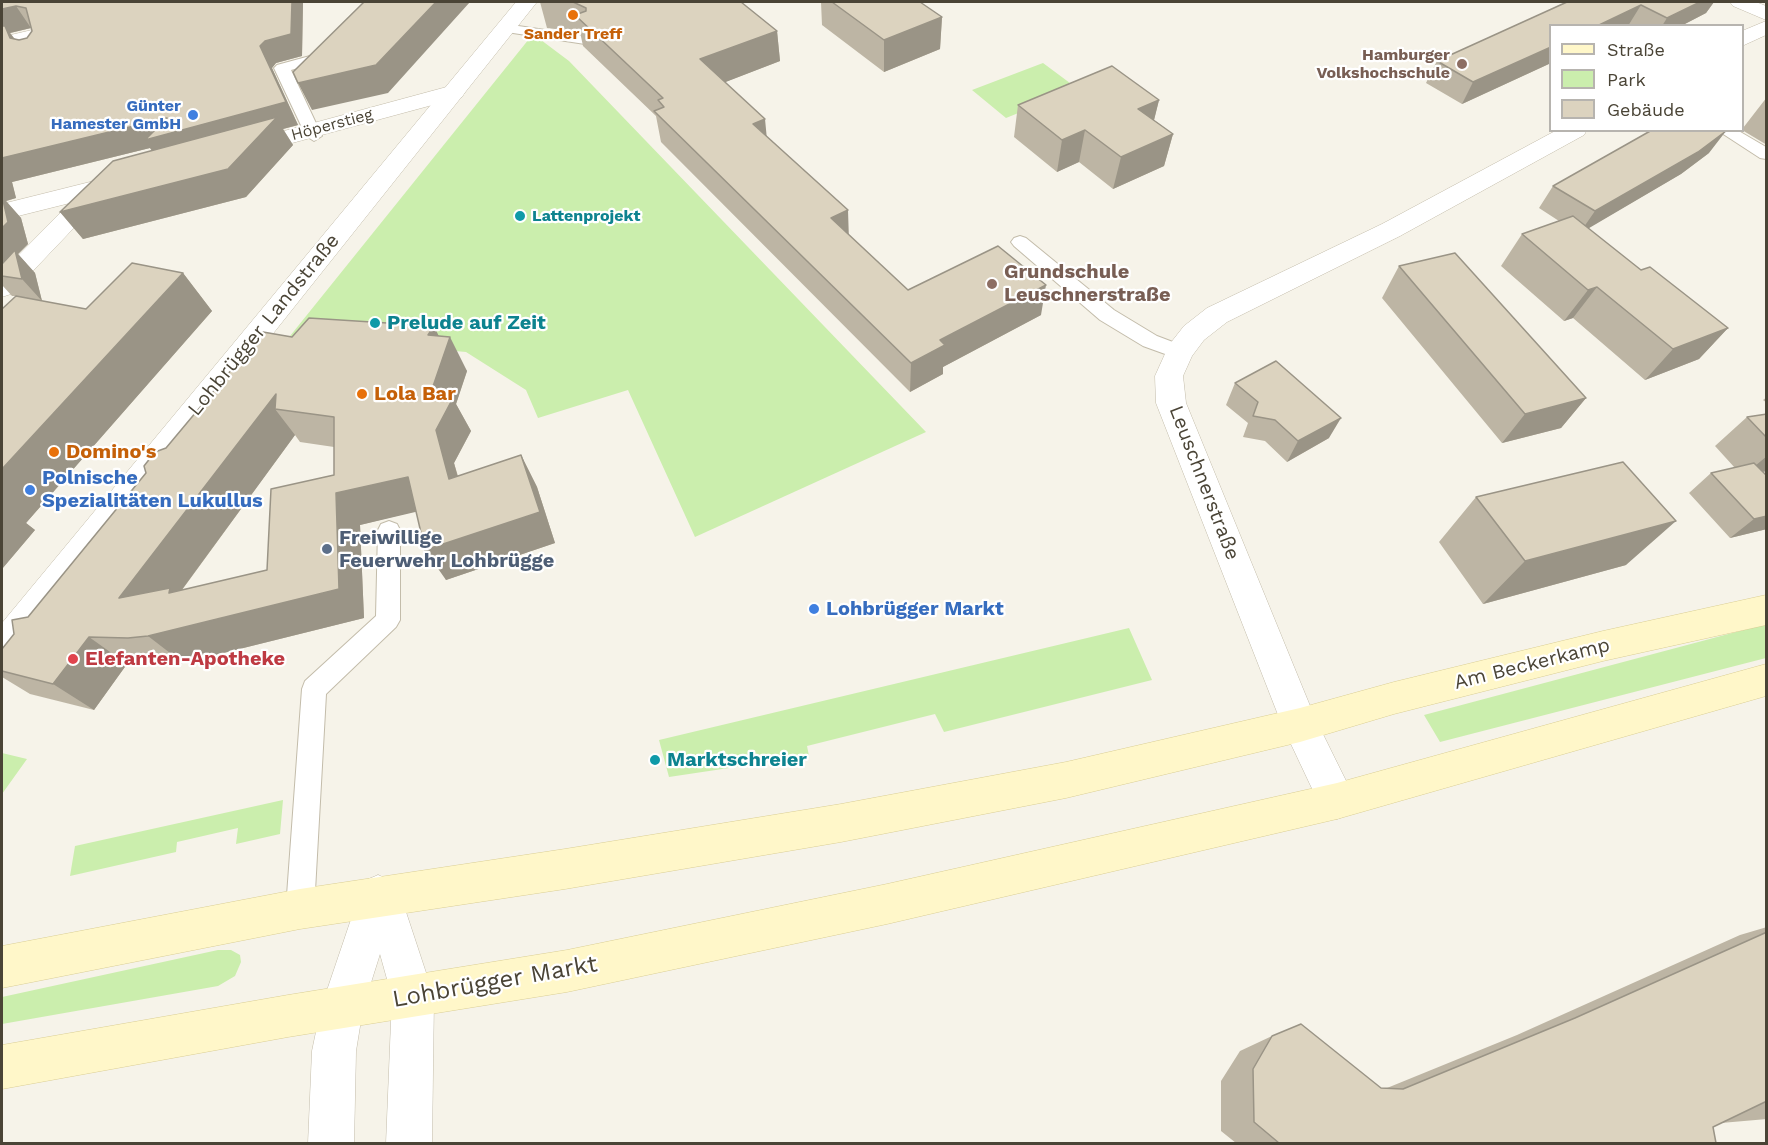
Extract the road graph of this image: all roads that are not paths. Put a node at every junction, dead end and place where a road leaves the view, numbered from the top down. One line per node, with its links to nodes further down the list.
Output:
1 (527, 2): 5 (street, Lohbrügger Landstraße)
2 (1740, 2): 3 (street)
3 (1767, 14)
4 (1767, 27): 6 (street)
5 (505, 28): 7 (lane); 11 (street, Lohbrügger Landstraße)
6 (1744, 39)
7 (585, 40)
8 (2, 43): 9 (street)
9 (35, 53)
10 (321, 57): 14 (lane)
11 (454, 92): 14 (street, Höperstieg); 25 (street, Lohbrügger Landstraße)
12 (1572, 132): 22 (street, Leuschnerstraße)
13 (1728, 132): 15 (lane)
14 (313, 133): 16 (street, Höperstieg)
15 (1767, 154)
16 (222, 155)
17 (144, 176): 18 (street)
18 (100, 188): 19 (street); 21 (street)
19 (2, 212)
20 (1020, 242): 22 (lane)
21 (2, 288)
22 (1179, 351): 27 (street, Leuschnerstraße)
23 (389, 530): 30 (lane)
24 (1767, 610): 27 (main road, Am Beckerkamp)
25 (2, 648)
26 (1767, 680): 28 (main road)
27 (1300, 725): 28 (street, Leuschnerstraße); 29 (main road)
28 (1337, 801): 32 (main road, Lohbrügger Markt)
29 (378, 896): 30 (main road); 32 (street); 33 (street)
30 (300, 909): 31 (main road)
31 (2, 968)
32 (414, 997): 33 (main road, Lohbrügger Markt); 36 (street)
33 (342, 1008): 34 (main road, Lohbrügger Markt); 35 (street)
34 (2, 1067)
35 (331, 1143)
36 (409, 1143)

